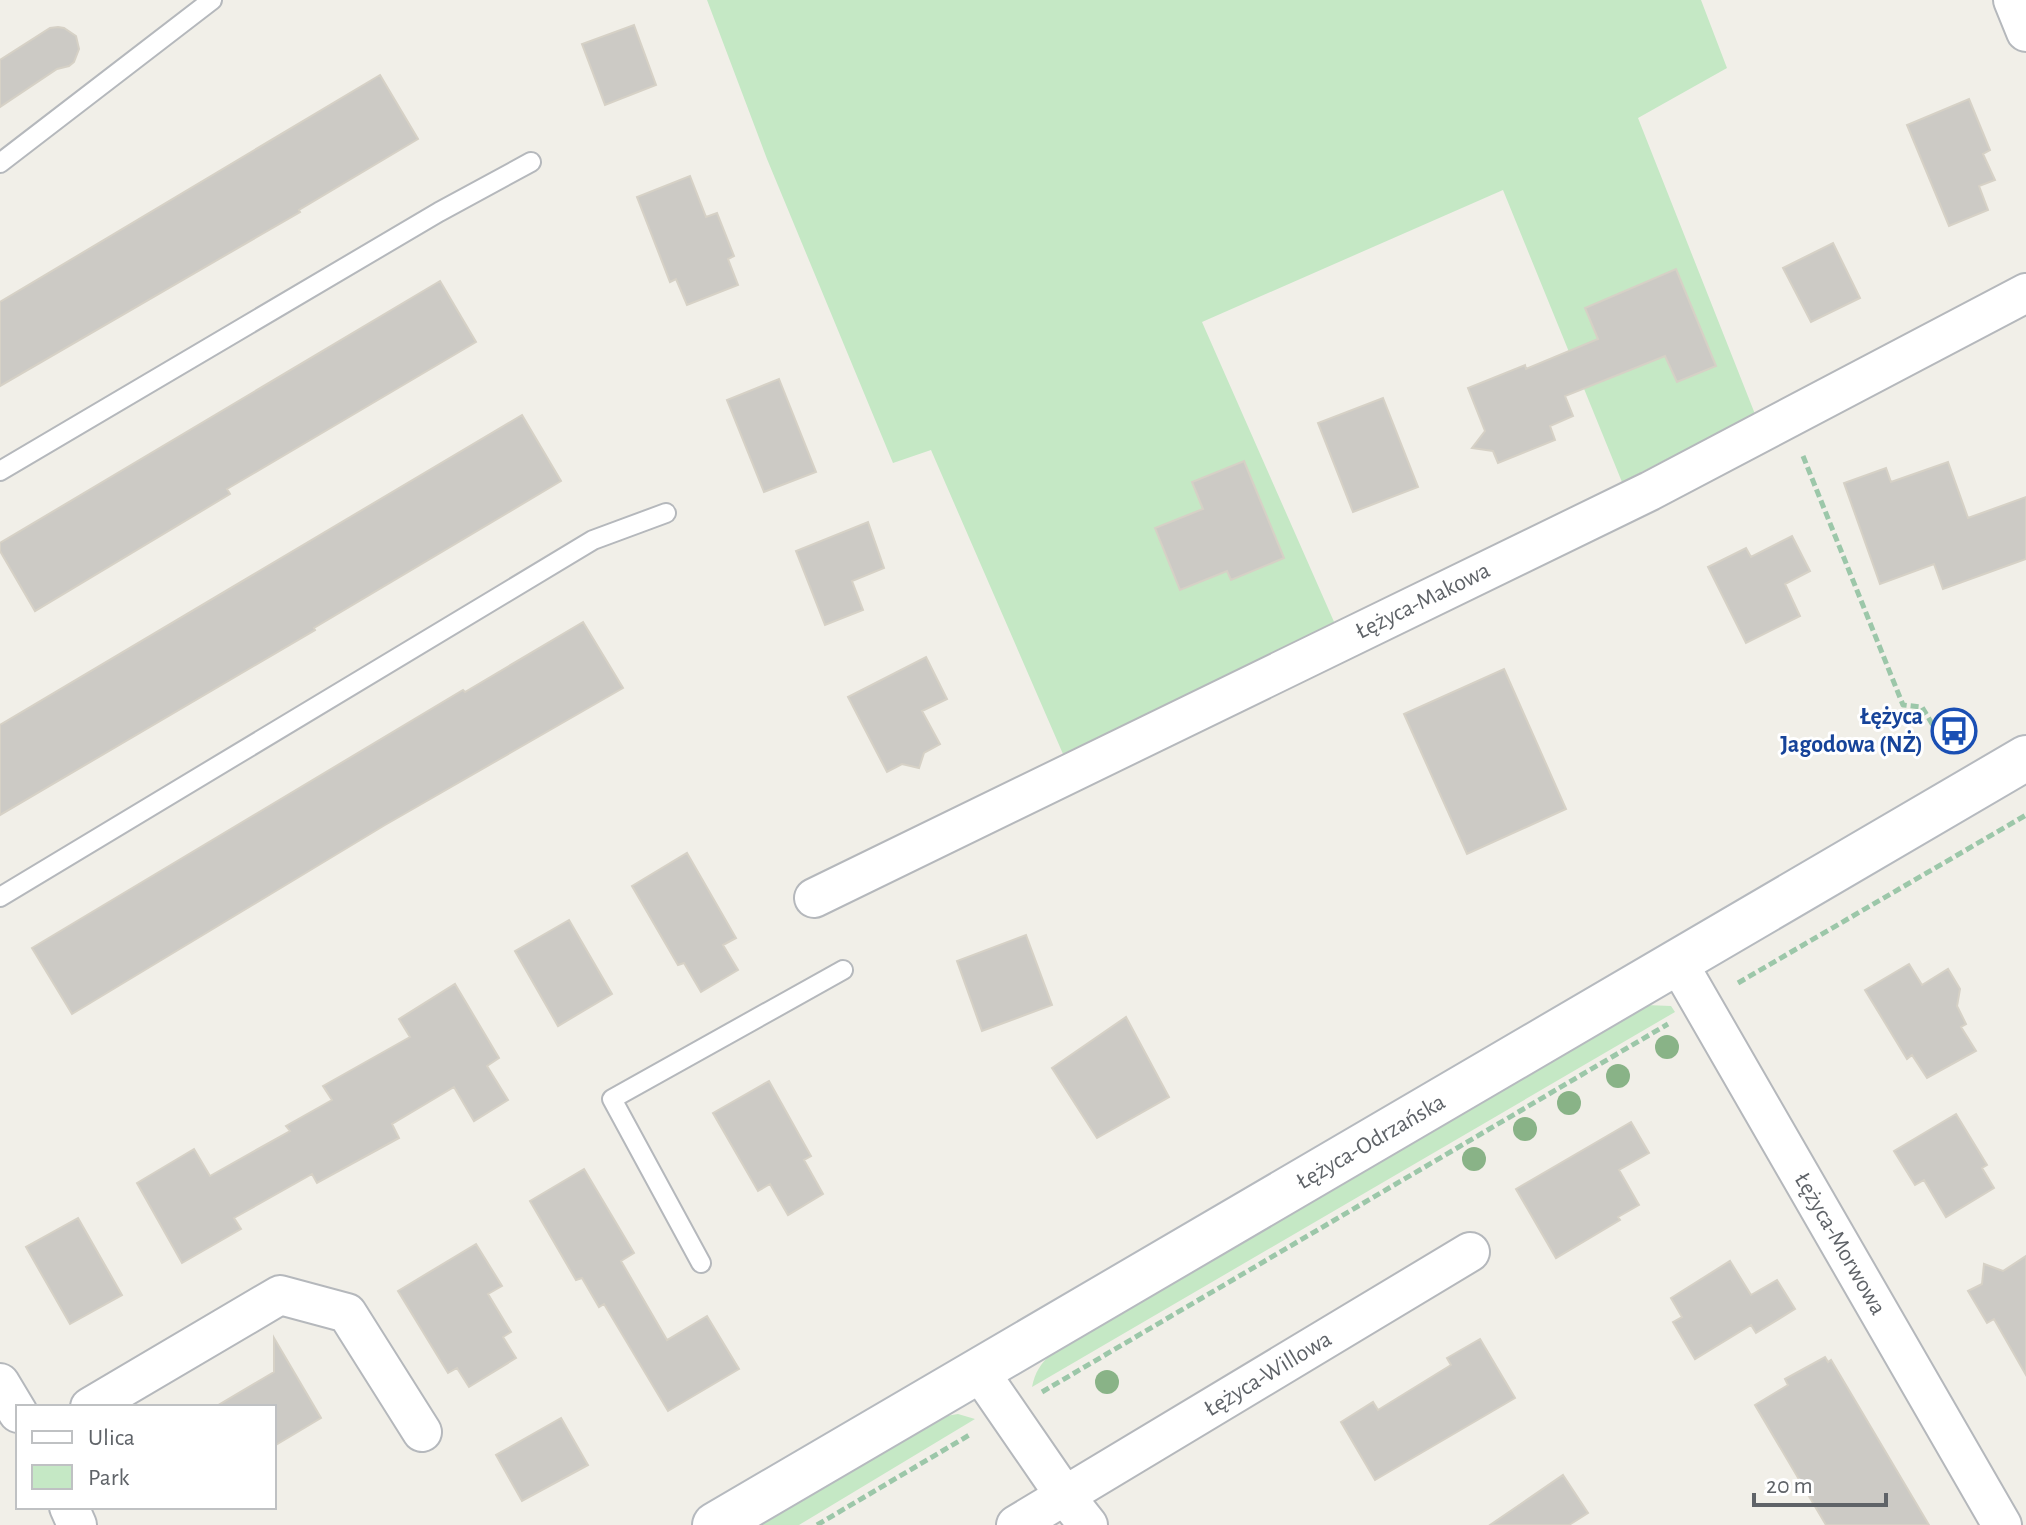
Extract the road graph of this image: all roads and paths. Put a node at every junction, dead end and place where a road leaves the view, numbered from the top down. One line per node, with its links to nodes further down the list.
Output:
1 (212, 0): 5 (lane)
2 (2013, 0): 3 (street)
3 (2026, 32)
4 (531, 162): 8 (lane)
5 (0, 163)
6 (2026, 293): 7 (street, Łężyca-Makowa)
7 (1788, 418): 10 (path); 14 (street, Łężyca-Makowa)
8 (0, 471)
9 (666, 513): 13 (lane)
10 (1934, 727)
11 (2026, 758): 15 (main road, Łężyca-Odrzańska)
12 (2026, 815): 17 (path)
13 (0, 897)
14 (814, 898)
15 (1678, 963): 17 (street, Łężyca-Morwowa); 20 (main road, Łężyca-Odrzańska)
16 (843, 970): 19 (lane)
17 (1702, 1004): 24 (path); 30 (street, Łężyca-Morwowa)
18 (1470, 1252): 26 (street, Łężyca-Willowa)
19 (701, 1263)
20 (979, 1371): 24 (street); 27 (main road, Łężyca-Odrzańska)
21 (0, 1383): 23 (street)
22 (93, 1405): 25 (street)
23 (16, 1410)
24 (1009, 1412): 26 (street); 28 (path)
25 (422, 1432)
26 (1077, 1511): 29 (street, Łężyca-Willowa)
27 (715, 1525)
28 (817, 1525)
29 (1016, 1525)
30 (2002, 1525)

